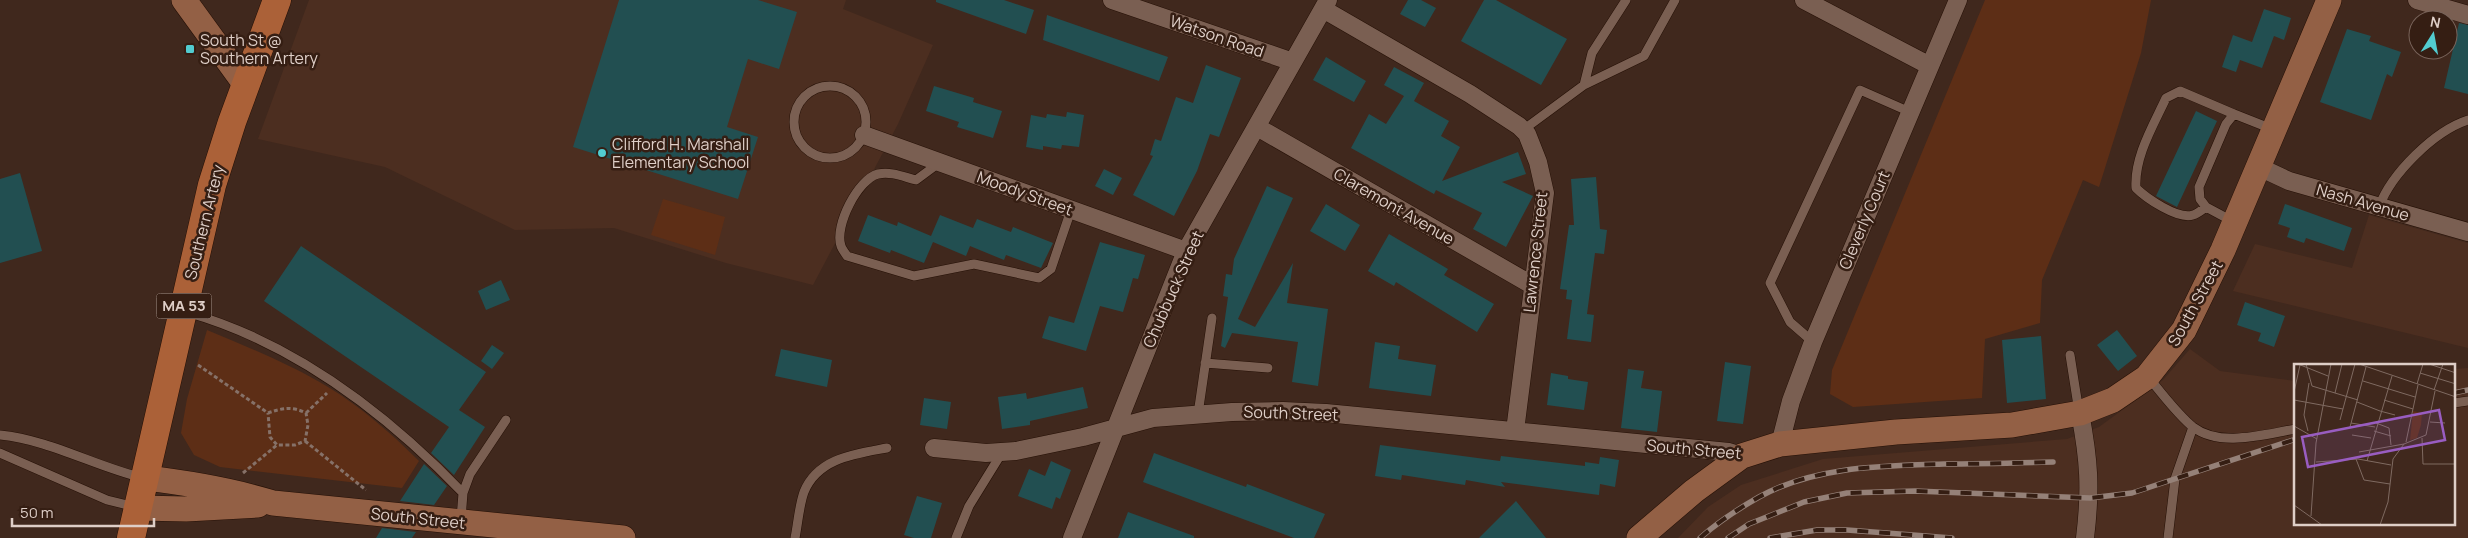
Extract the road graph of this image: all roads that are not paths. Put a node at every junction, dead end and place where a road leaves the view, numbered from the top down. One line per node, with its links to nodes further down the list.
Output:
1 (184, 0): 14 (main road)
2 (277, 0): 14 (main road, Southern Artery / MA 53)
3 (1112, 0): 12 (street, Watson Road)
4 (1626, 0): 15 (lane)
5 (1675, 0): 15 (lane)
6 (1804, 0): 13 (street)
7 (1958, 0): 13 (street, Cleverly Court)
8 (2329, 0): 21 (main road, South Street)
9 (2417, 0): 11 (street)
10 (1326, 4): 12 (street, Chubbuck Street); 20 (street, Lawrence Street)
11 (2468, 15)
12 (1293, 62): 19 (street, Chubbuck Street)
13 (1930, 66): 16 (street, Cleverly Court)
14 (246, 84): 32 (main road, Southern Artery / MA 53)
15 (1584, 85): 20 (lane)
16 (1910, 112): 34 (street, Cleverly Court); 34 (lane)
17 (2234, 114): 21 (lane); 25 (lane); 25 (lane)
18 (2468, 120): 26 (lane)
19 (1257, 127): 30 (street, Chubbuck Street); 31 (street, Claremont Avenue)
20 (1523, 130): 31 (street, Lawrence Street)
21 (2275, 130): 24 (main road, South Street)
22 (864, 136): 22 (lane); 23 (street, Moody Street)
23 (939, 163): 27 (street, Moody Street); 27 (lane)
24 (2259, 167): 26 (street, Nash Avenue); 28 (main road, South Street)
25 (2206, 207): 28 (lane)
26 (2379, 207): 29 (street, Nash Avenue)
27 (1071, 210): 30 (street, Moody Street)
28 (2235, 222): 38 (main road, South Street)
29 (2468, 232)
30 (1186, 251): 42 (street, Chubbuck Street)
31 (1532, 285): 45 (street, Lawrence Street)
32 (182, 311): 53 (main road, Southern Artery / MA 53); 54 (lane)
33 (1212, 318): 36 (lane)
34 (1813, 342): 47 (street, Cleverly Court)
35 (2070, 355): 39 (lane)
36 (1205, 363): 37 (lane); 40 (lane)
37 (1268, 368)
38 (2147, 377): 39 (main road, South Street); 43 (lane)
39 (2080, 413): 47 (main road, South Street); 64 (street)
40 (1198, 414): 42 (street, South Street); 45 (street, South Street)
41 (506, 420): 54 (lane)
42 (1117, 426): 50 (street, South Street); 62 (street, Chubbuck Street)
43 (2193, 427): 44 (lane); 65 (lane)
44 (2294, 429)
45 (1515, 431): 52 (street, South Street)
46 (0, 435): 53 (lane)
47 (1780, 444): 52 (main road, South Street)
48 (887, 448): 60 (lane)
49 (934, 448): 50 (street, South Street)
50 (1003, 451): 61 (lane)
51 (0, 453): 56 (lane)
52 (1742, 456): 63 (main road)
53 (145, 478): 55 (main road, South Street); 56 (main road, Southern Artery / MA 53)
54 (463, 493): 57 (lane)
55 (273, 503): 56 (main road, South Street); 57 (main road, South Street)
56 (139, 508): 58 (main road, Southern Artery / MA 53)
57 (461, 522): 59 (main road, South Street)
58 (132, 538)
59 (623, 538)
60 (795, 538)
61 (956, 538)
62 (1072, 538)
63 (1638, 538)
64 (2085, 538)
65 (2168, 538)

